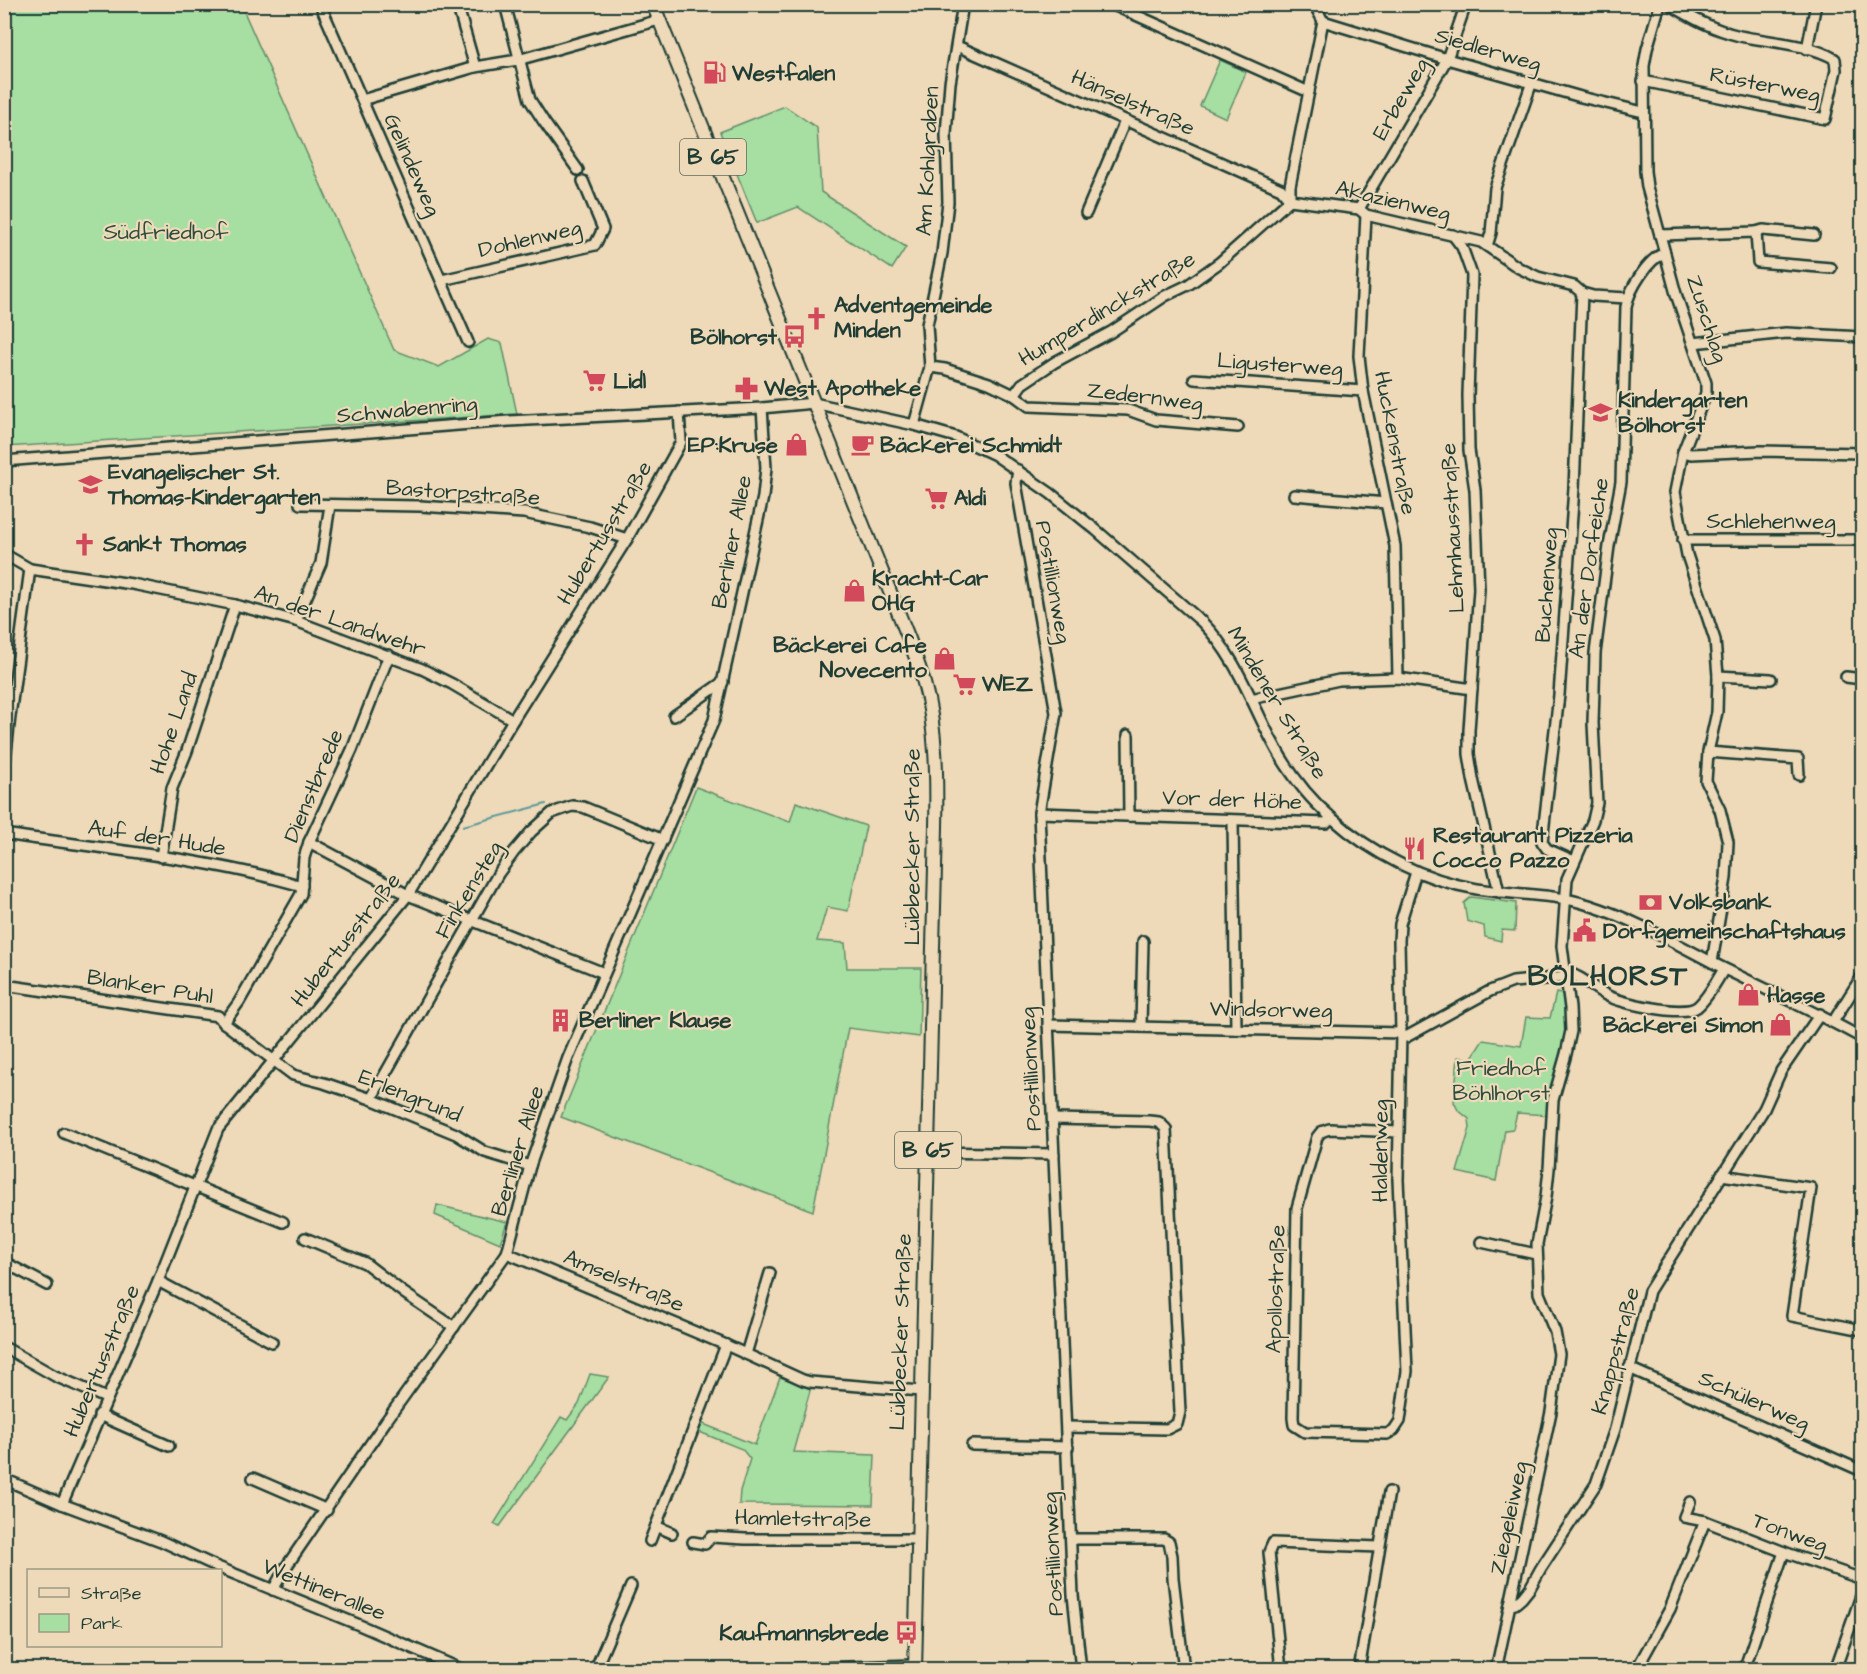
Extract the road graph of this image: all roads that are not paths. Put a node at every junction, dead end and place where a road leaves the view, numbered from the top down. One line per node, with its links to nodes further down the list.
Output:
1 (320, 4): 22 (street, Gelindeweg)
2 (457, 4): 18 (street)
3 (505, 4): 16 (street)
4 (963, 4): 14 (street, Am Kohlgraben)
5 (1111, 4): 21 (street)
6 (1314, 4): 13 (street)
7 (1467, 4): 17 (street, Erbeweg)
8 (1660, 4): 19 (street, Zuschlag)
9 (1669, 4): 15 (street, Rüsterweg)
10 (1816, 4): 15 (street)
11 (653, 5): 12 (main road, Lübbecker Straße / B 65)
12 (659, 20): 16 (street); 47 (main road, Lübbecker Straße / B 65)
13 (1323, 21): 17 (street, Siedlerweg); 21 (street)
14 (957, 46): 24 (street, Hänselstraße); 43 (street, Am Kohlgraben)
15 (1807, 49): 19 (street, Rüsterweg)
16 (519, 60): 18 (street); 25 (street)
17 (1447, 60): 20 (street, Siedlerweg); 28 (street, Erbeweg)
18 (475, 67): 22 (street)
19 (1643, 81): 23 (street, Zuschlag)
20 (1532, 82): 23 (street, Siedlerweg); 34 (street)
21 (1309, 92): 27 (street)
22 (362, 100): 37 (street, Gelindeweg)
23 (1643, 112): 32 (street, Zuschlag)
24 (1125, 121): 27 (street, Hänselstraße); 29 (street)
25 (578, 170)
26 (583, 181): 37 (street, Dohlenweg)
27 (1290, 200): 28 (street, Akazienweg); 46 (street, Humperdinckstraße)
28 (1363, 212): 31 (street, Akazienweg); 45 (street, Huckenstraße)
29 (1086, 213)
30 (1756, 231): 32 (street); 33 (street); 36 (street)
31 (1453, 235): 34 (street, Akazienweg); 74 (street, Lehmhausstraße)
32 (1660, 235): 35 (street, Zuschlag)
33 (1814, 235)
34 (1487, 246): 38 (street, Akazienweg)
35 (1665, 253): 39 (street); 42 (street, Zuschlag)
36 (1831, 268)
37 (442, 280): 41 (street, Gelindeweg)
38 (1582, 293): 39 (street, Akazienweg); 91 (street, Buchenweg)
39 (1627, 298): 91 (street, An der Dorfeiche)
40 (1863, 337): 42 (street)
41 (468, 342)
42 (1694, 343): 52 (street, Zuschlag)
43 (930, 367): 46 (street, Humperdinckstraße); 50 (street, Am Kohlgraben)
44 (1194, 379): 45 (street, Ligusterweg)
45 (1363, 391): 57 (street, Huckenstraße)
46 (1014, 395): 51 (street, Zedernweg)
47 (814, 403): 48 (street, Schwabenring); 50 (street, Mindener Straße); 118 (main road, Lübbecker Straße / B 65)
48 (762, 408): 49 (street, Schwabenring); 73 (street, Berliner Allee)
49 (679, 412): 54 (street, Schwabenring); 60 (street, Hubertusstraße)
50 (914, 425): 55 (street, Mindener Straße)
51 (1238, 427)
52 (1683, 452): 53 (street); 61 (street, Zuschlag)
53 (1863, 453)
54 (4, 461)
55 (1018, 470): 75 (street, Mindener Straße); 83 (street, Postillionweg)
56 (1294, 495): 57 (street)
57 (1386, 503): 70 (street, Huckenstraße)
58 (300, 504): 59 (street, Bastorpstraße)
59 (330, 505): 60 (street, Bastorpstraße); 66 (street)
60 (627, 539): 78 (street, Hubertusstraße)
61 (1683, 540): 62 (street, Schlehenweg); 68 (street, Zuschlag)
62 (1859, 540)
63 (4, 554): 64 (street, An der Landwehr)
64 (30, 569): 65 (street, An der Landwehr); 76 (street)
65 (235, 605): 66 (street, An der Landwehr); 90 (street, Hohe Land)
66 (296, 621): 67 (street, An der Landwehr)
67 (389, 656): 78 (street, An der Landwehr); 89 (street, Dienstbrede)
68 (1718, 676): 71 (street); 80 (street, Zuschlag)
69 (1846, 677): 72 (street)
70 (1398, 678): 74 (street); 75 (street)
71 (1772, 679)
72 (1863, 679)
73 (723, 682): 77 (street); 88 (street, Berliner Allee)
74 (1472, 689): 94 (street, Lehmhausstraße)
75 (1251, 699): 85 (street, Mindener Straße)
76 (7, 716): 81 (street)
77 (674, 716)
78 (513, 720): 95 (street, Hubertusstraße)
79 (1128, 735): 84 (street, Vor der Höhe)
80 (1708, 752): 82 (street); 99 (street, Zuschlag)
81 (4, 772)
82 (1799, 775)
83 (1040, 813): 84 (street, Vor der Höhe); 108 (street, Postillionweg)
84 (1129, 816): 86 (street, Vor der Höhe)
85 (1331, 818): 86 (street, Vor der Höhe); 92 (street, Mindener Straße)
86 (1233, 821): 110 (street)
87 (4, 834): 90 (street, Auf der Hude)
88 (663, 840): 97 (street, Finkensteg); 101 (street, Berliner Allee)
89 (309, 842): 93 (street, Dienstbrede); 95 (street)
90 (161, 857): 93 (street, Auf der Hude)
91 (1574, 861): 96 (street, An der Dorfeiche)
92 (1416, 872): 94 (street, Mindener Straße); 111 (street, Haldenweg)
93 (302, 886): 107 (street, Dienstbrede)
94 (1499, 892): 96 (street, Mindener Straße)
95 (408, 895): 97 (street); 113 (street, Hubertusstraße)
96 (1565, 898): 99 (street, Mindener Straße); 102 (street, An der Dorfeiche)
97 (472, 921): 101 (street); 114 (street, Finkensteg)
98 (1143, 941): 109 (street)
99 (1712, 962): 100 (street, Mindener Straße)
100 (1724, 969): 102 (street); 105 (street, Mindener Straße)
101 (604, 973): 120 (street, Berliner Allee)
102 (1566, 975): 111 (street, Windsorweg); 127 (street, An der Dorfeiche)
103 (1863, 976): 106 (street)
104 (4, 985): 107 (street, Blanker Puhl)
105 (1820, 1014): 106 (street, Mindener Straße); 121 (street, Knappstraße)
106 (1833, 1022): 112 (street, Mindener Straße)
107 (224, 1023): 113 (street, Blanker Puhl)
108 (1048, 1024): 109 (street, Windsorweg); 115 (street, Postillionweg)
109 (1141, 1026): 110 (street, Windsorweg)
110 (1236, 1029): 111 (street, Windsorweg)
111 (1401, 1035): 116 (street, Haldenweg)
112 (1863, 1038)
113 (276, 1061): 114 (street, Erlengrund); 122 (street, Hubertusstraße)
114 (371, 1099): 120 (street, Erlengrund)
115 (1053, 1119): 119 (street, Postillionweg); 142 (street)
116 (1399, 1131): 143 (street, Haldenweg); 143 (street, Apollostraße)
117 (64, 1133): 122 (street)
118 (927, 1152): 119 (street); 139 (main road, Lübbecker Straße / B 65)
119 (1054, 1154): 142 (street, Postillionweg)
120 (530, 1166): 126 (street, Berliner Allee)
121 (1721, 1175): 133 (street); 138 (street, Knappstraße)
122 (194, 1186): 123 (street); 130 (street, Hubertusstraße)
123 (283, 1222)
124 (305, 1238): 132 (street)
125 (1480, 1242): 127 (street)
126 (507, 1253): 132 (street, Berliner Allee); 135 (street, Amselstraße)
127 (1536, 1254): 167 (street, Ziegeleiweg)
128 (4, 1262): 131 (street)
129 (770, 1273): 137 (street)
130 (158, 1281): 134 (street); 140 (street, Hubertusstraße)
131 (48, 1286)
132 (454, 1327): 153 (street, Berliner Allee)
133 (1863, 1330)
134 (272, 1342)
135 (726, 1345): 137 (street, Amselstraße); 155 (street)
136 (4, 1347): 140 (street)
137 (746, 1353): 139 (street, Amselstraße)
138 (1629, 1368): 147 (street, Schülerweg); 167 (street, Knappstraße)
139 (921, 1391): 157 (main road, Lübbecker Straße / B 65)
140 (106, 1398): 141 (street, Hubertusstraße)
141 (99, 1415): 145 (street); 152 (street, Hubertusstraße)
142 (1067, 1427): 146 (street, Postillionweg)
143 (1394, 1430)
144 (972, 1445): 146 (street)
145 (169, 1446)
146 (1068, 1447): 158 (street, Postillionweg)
147 (1863, 1471)
148 (253, 1478): 153 (street)
149 (4, 1479): 152 (street, Wettinerallee)
150 (1389, 1492): 161 (street)
151 (1690, 1502): 154 (street, Tonweg)
152 (62, 1504): 165 (street, Wettinerallee)
153 (327, 1510): 165 (street, Berliner Allee)
154 (1705, 1521): 162 (street, Tonweg); 177 (street)
155 (656, 1526): 156 (street); 159 (street)
156 (672, 1533)
157 (917, 1539): 160 (street, Hamletstraße); 168 (main road, Lübbecker Straße / B 65)
158 (1071, 1539): 172 (street, Postillionweg); 173 (street)
159 (650, 1541)
160 (693, 1542)
161 (1379, 1547): 174 (street); 175 (street)
162 (1784, 1552): 163 (street, Tonweg); 178 (street)
163 (1863, 1579)
164 (631, 1586): 170 (street)
165 (273, 1590): 169 (street, Wettinerallee)
166 (1863, 1593): 179 (street)
167 (1510, 1605): 176 (street, Ziegeleiweg)
168 (915, 1667): 171 (street)
169 (463, 1670)
170 (595, 1670)
171 (752, 1670)
172 (1082, 1670)
173 (1184, 1670)
174 (1281, 1670)
175 (1359, 1670)
176 (1496, 1670)
177 (1636, 1670)
178 (1744, 1670)
179 (1835, 1670)

